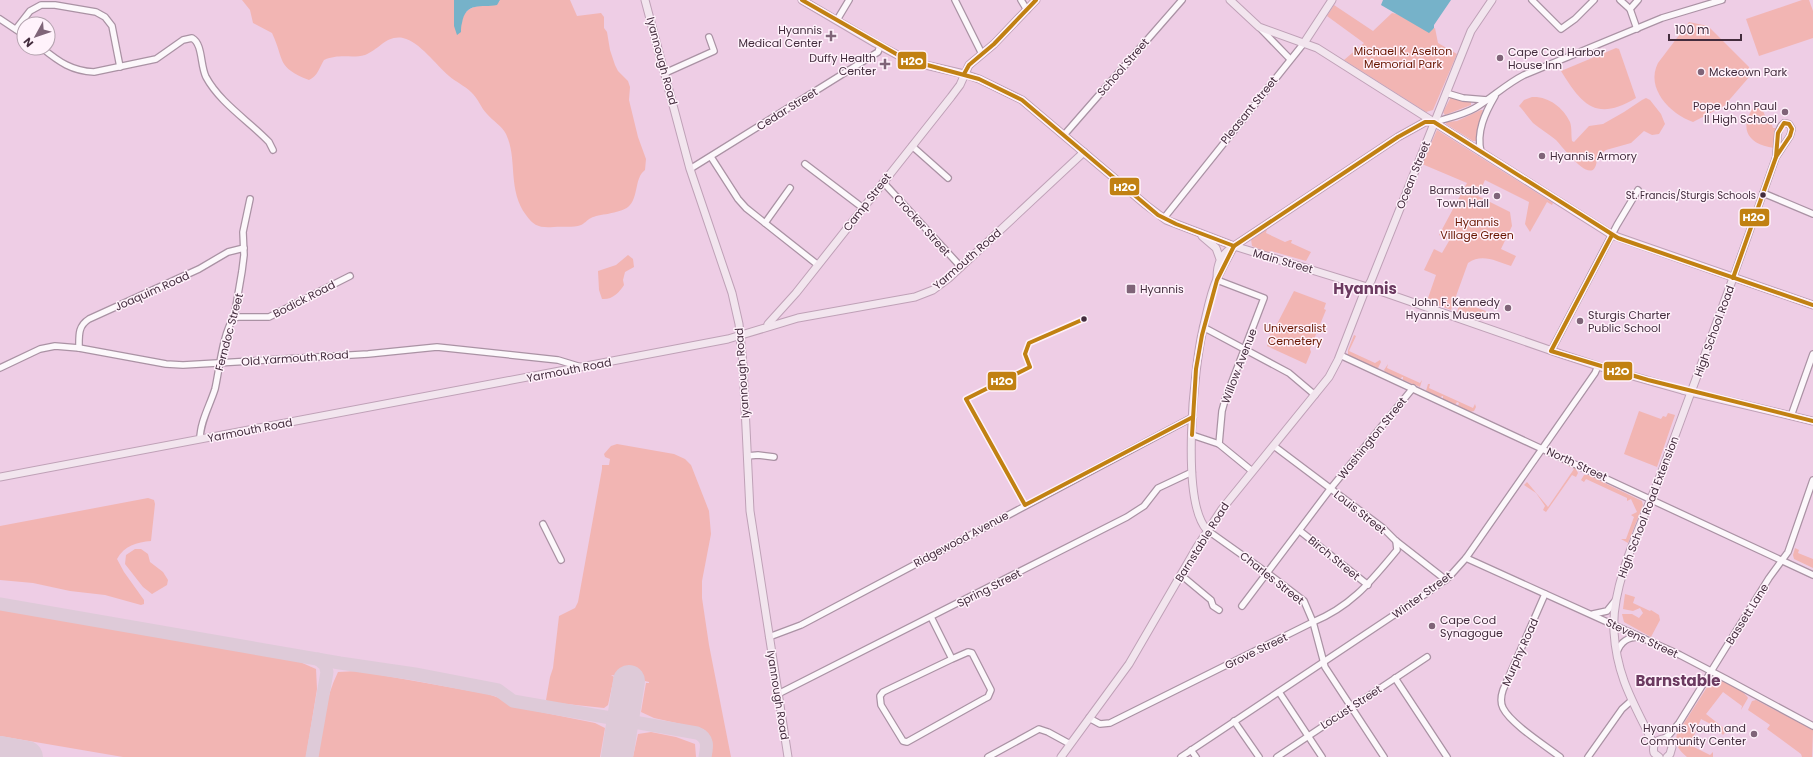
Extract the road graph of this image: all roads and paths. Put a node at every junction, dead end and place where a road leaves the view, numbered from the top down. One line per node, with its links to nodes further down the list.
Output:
1 (645, 0): 31 (main road, Iyannough Road)
2 (802, 0): 20 (main road, Main Street)
3 (849, 0): 20 (street)
4 (955, 0): 27 (street)
5 (1021, 0): 17 (street)
6 (1036, 0): 17 (main road, Camp Street)
7 (1182, 0): 38 (street, School Street)
8 (1230, 0): 21 (main road)
9 (1332, 0): 25 (main road, Pleasant Street)
10 (1492, 0): 33 (main road, Ocean Street)
11 (1532, 0): 12 (street)
12 (1594, 0)
13 (1620, 0): 16 (street)
14 (1638, 0): 16 (street)
15 (1722, 0): 22 (street)
16 (1630, 9): 22 (street)
17 (1027, 10): 27 (main road, Camp Street)
18 (26, 16): 30 (street)
19 (0, 19): 23 (street)
20 (837, 20): 26 (main road, Main Street)
21 (1259, 27): 25 (main road); 29 (street)
22 (1637, 28): 34 (street)
23 (16, 30)
24 (710, 37): 31 (street)
25 (1304, 43): 29 (street, Pleasant Street); 36 (main road)
26 (880, 46): 32 (main road, Main Street); 44 (street, Cedar Street)
27 (982, 54): 32 (main road, Camp Street)
28 (52, 56): 30 (street)
29 (1290, 59): 56 (street, Pleasant Street)
30 (120, 67): 41 (street)
31 (665, 73): 47 (main road, Iyannough Road)
32 (964, 74): 38 (main road, Main Street); 40 (main road, Camp Street)
33 (1446, 92): 35 (street); 36 (main road, Ocean Street)
34 (1496, 94): 35 (street); 43 (street)
35 (1488, 100): 36 (street)
36 (1434, 122): 37 (main road); 39 (main road, Ocean Street); 43 (main road)
37 (1412, 128): 39 (main road); 60 (main road)
38 (1064, 135): 42 (main road, Main Street)
39 (1429, 136): 68 (main road, Ocean Street)
40 (912, 146): 48 (street); 49 (main road, Camp Street)
41 (274, 150)
42 (1084, 152): 56 (main road, Main Street); 64 (main road, Yarmouth Road)
43 (1481, 152): 59 (main road)
44 (711, 156): 47 (street, Cedar Street); 57 (street)
45 (1776, 157): 45 (street, High School Road); 52 (street, High School Road)
46 (805, 164): 54 (street)
47 (690, 169): 75 (main road, Iyannough Road)
48 (948, 178)
49 (883, 182): 54 (main road, Camp Street); 64 (street, Crocker Street)
50 (790, 188): 57 (street)
51 (1638, 190): 59 (street)
52 (1763, 193): 55 (street); 66 (street, High School Road)
53 (250, 199): 61 (street, Ferndoc Street)
54 (863, 208): 63 (main road, Camp Street)
55 (1813, 214)
56 (1164, 218): 58 (main road, Main Street)
57 (765, 223): 63 (street)
58 (1199, 233): 60 (main road, Main Street); 62 (main road)
59 (1612, 235): 66 (main road); 78 (street)
60 (1234, 246): 62 (main road); 67 (main road); 68 (main road, Main Street)
61 (244, 248): 71 (street, Ferndoc Street); 76 (street, Joaquim Road)
62 (1220, 259): 67 (main road)
63 (818, 265): 70 (main road, Camp Street)
64 (961, 267): 72 (main road, Yarmouth Road)
65 (350, 276): 71 (street, Bodick Road)
66 (1733, 278): 69 (main road); 88 (main road, High School Road)
67 (1217, 280): 74 (main road); 77 (street, Willow Avenue)
68 (1368, 287): 78 (main road, Main Street); 80 (main road, Barnstable Road)
69 (1813, 305)
70 (785, 307): 72 (main road); 73 (main road, Camp Street)
71 (234, 318): 82 (street, Ferndoc Street)
72 (792, 319): 73 (main road, Yarmouth Road)
73 (765, 326): 75 (main road, Yarmouth Road)
74 (1204, 327): 77 (street); 91 (main road)
75 (741, 335): 84 (main road, Yarmouth Road); 98 (main road, Iyannough Road)
76 (79, 348): 82 (street, Old Yarmouth Road); 85 (street, Old Yarmouth Road)
77 (1245, 350): 89 (street); 95 (street, Willow Avenue)
78 (1551, 351): 83 (main road, Main Street)
79 (1813, 354): 90 (street)
80 (1340, 355): 87 (street, North Street); 89 (main road, Barnstable Road)
81 (551, 359): 82 (street, Old Yarmouth Road); 84 (street, Old Yarmouth Road); 86 (street)
82 (220, 363): 94 (street, Ferndoc Street)
83 (1598, 366): 88 (main road, Main Street); 97 (street, Winter Street)
84 (582, 367): 86 (main road, Yarmouth Road)
85 (0, 368)
86 (554, 372): 94 (main road, Yarmouth Road)
87 (1413, 388): 97 (street, North Street); 104 (street, Washington Street)
88 (1691, 392): 90 (main road, Main Street); 105 (main road, High School Road Extension)
89 (1315, 395): 96 (main road, Barnstable Road)
90 (1791, 416): 92 (main road, Main Street)
91 (1194, 417): 93 (main road); 127 (street, Ridgewood Avenue)
92 (1813, 421)
93 (1192, 435): 95 (street); 101 (main road)
94 (200, 439): 102 (main road, Yarmouth Road)
95 (1219, 444): 100 (street)
96 (1274, 446): 100 (main road, Barnstable Road); 104 (street, Louis Street)
97 (1543, 449): 105 (street, North Street); 110 (street, Winter Street)
98 (747, 456): 99 (street); 127 (main road, Iyannough Road)
99 (774, 457)
100 (1252, 471): 107 (main road, Barnstable Road)
101 (1192, 472): 107 (main road); 123 (street, Spring Street)
102 (0, 477)
103 (1813, 480): 112 (street, Bassett Lane)
104 (1331, 488): 108 (street, Washington Street); 109 (street, Louis Street)
105 (1652, 499): 112 (street, North Street); 119 (main road, High School Road Extension)
106 (543, 524): 111 (street)
107 (1207, 530): 113 (street, Charles Street); 115 (main road, Barnstable Road)
108 (1300, 531): 113 (street, Washington Street); 117 (street, Birch Street)
109 (1396, 541): 116 (street, Louis Street); 117 (street, Grove Street)
110 (1466, 558): 116 (street, Winter Street); 118 (street, Stevens Street)
111 (561, 560)
112 (1782, 560): 114 (street, North Street); 132 (street, Bassett Lane)
113 (1266, 572): 120 (street, Washington Street); 124 (street, Charles Street)
114 (1813, 574)
115 (1181, 575): 121 (street); 138 (main road, Barnstable Road)
116 (1446, 580): 131 (street, Winter Street)
117 (1368, 585): 124 (street, Grove Street)
118 (1545, 594): 122 (street, Stevens Street); 159 (street, Murphy Road)
119 (1617, 597): 122 (street); 125 (main road, High School Road Extension)
120 (1242, 606)
121 (1219, 610)
122 (1590, 614): 125 (street, Stevens Street)
123 (931, 617): 130 (street); 135 (street, Spring Street)
124 (1313, 622): 131 (street, Charles Street); 138 (street, Grove Street)
125 (1614, 625): 126 (street, Stevens Street); 128 (main road, High School Road Extension)
126 (1640, 636): 128 (street); 132 (street, Stevens Street)
127 (769, 637): 135 (main road, Iyannough Road)
128 (1616, 654): 136 (main road, High School Road Extension)
129 (1427, 657): 133 (street, Locust Street)
130 (952, 659): 130 (street)
131 (1323, 662): 134 (street, Winter Street); 137 (street, Charles Street)
132 (1712, 671): 140 (street, Bassett Lane); 142 (street, Stevens Street)
133 (1395, 678): 137 (street, Locust Street); 158 (street)
134 (1279, 692): 139 (street, Winter Street); 143 (street)
135 (778, 694): 149 (main road, Iyannough Road)
136 (1631, 701): 141 (main road, High School Road Extension); 160 (street)
137 (1350, 707): 143 (street, Locust Street); 157 (street, Charles Street)
138 (1089, 718): 145 (main road, Barnstable Road)
139 (1234, 721): 147 (street, Winter Street); 154 (street)
140 (1679, 723): 144 (street, Bassett Lane); 146 (street)
141 (1645, 726): 144 (main road); 148 (main road)
142 (1813, 726)
143 (1307, 736): 155 (street, Locust Street); 156 (street)
144 (1661, 739): 146 (main road); 148 (main road)
145 (1070, 744): 150 (street); 151 (main road, Barnstable Road)
146 (1671, 744): 161 (main road)
147 (1191, 750): 152 (street, Winter Street); 153 (street)
148 (1655, 753)
149 (788, 757)
150 (988, 757)
151 (1061, 757)
152 (1180, 757)
153 (1196, 757)
154 (1259, 757)
155 (1277, 757)
156 (1322, 757)
157 (1384, 757)
158 (1447, 757)
159 (1560, 757)
160 (1588, 757)
161 (1667, 757)

